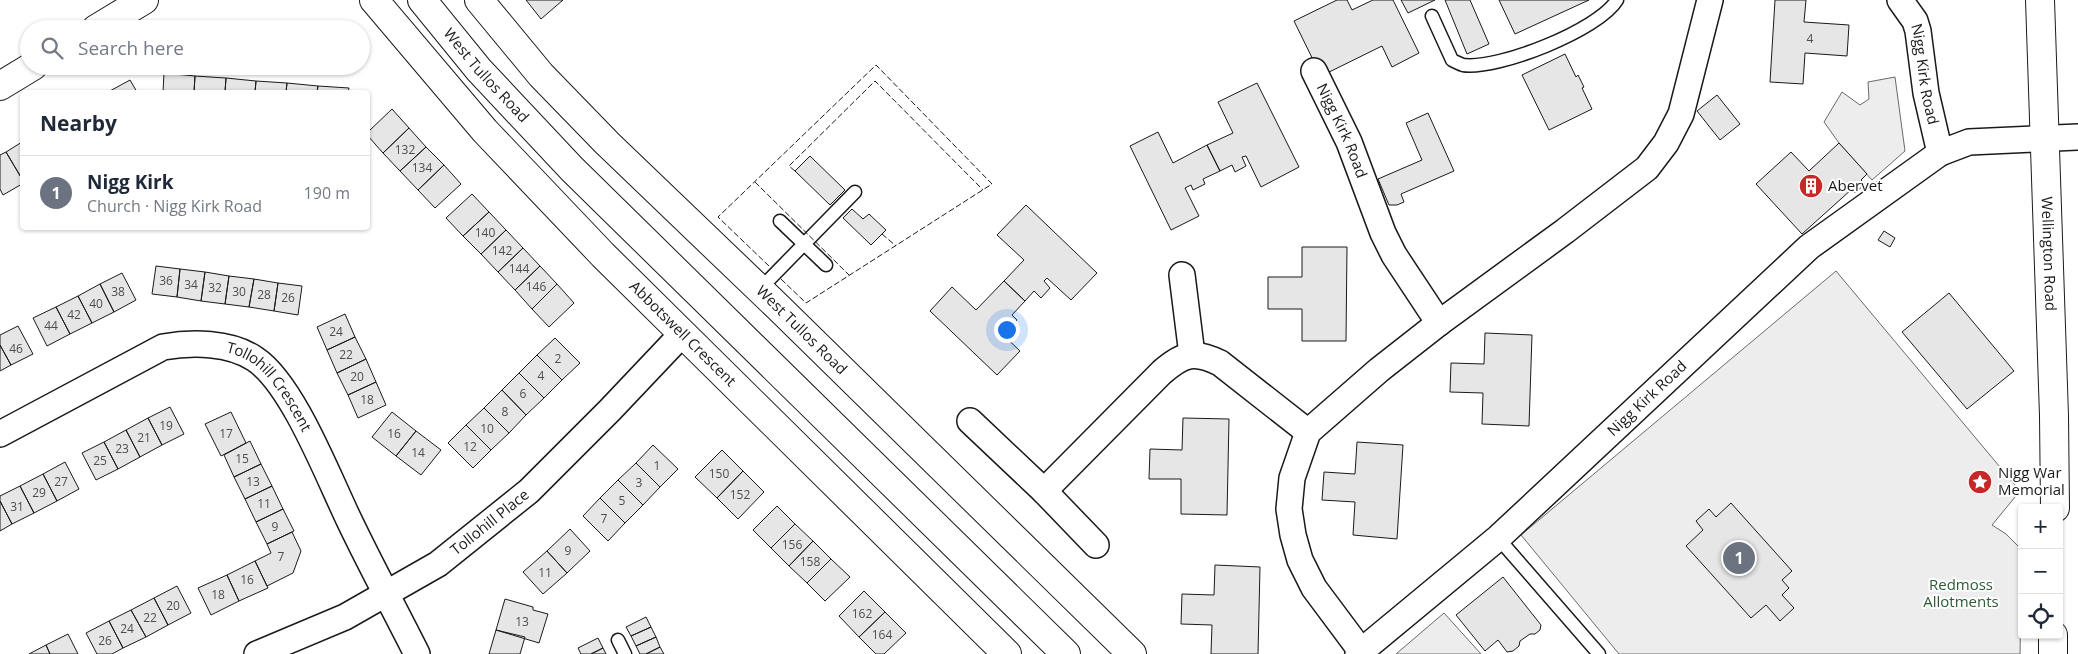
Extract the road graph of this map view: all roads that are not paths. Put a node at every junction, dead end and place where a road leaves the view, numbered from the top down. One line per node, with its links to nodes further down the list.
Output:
1 (144, 0): 10 (main road)
2 (374, 0): 24 (main road, Abbotswell Crescent)
3 (422, 0): 41 (main road, West Tullos Road)
4 (479, 0): 22 (main road, West Tullos Road)
5 (1618, 0): 9 (lane)
6 (1710, 0): 23 (street, Nigg Kirk Road)
7 (1900, 0): 16 (street, Nigg Kirk Road)
8 (2040, 0): 14 (main road, Wellington Road)
9 (1432, 16)
10 (111, 20)
11 (1314, 71): 23 (street, Nigg Kirk Road)
12 (20, 74): 13 (main road)
13 (0, 86)
14 (2046, 137): 15 (street, Nigg Kirk Road); 16 (street, Nigg Kirk Road); 30 (main road, Wellington Road)
15 (2078, 137)
16 (1940, 153): 31 (street, Nigg Kirk Road)
17 (855, 192): 19 (lane)
18 (780, 221): 19 (lane)
19 (804, 244): 20 (lane); 22 (lane)
20 (826, 265)
21 (1182, 275): 25 (street)
22 (760, 290): 42 (main road, West Tullos Road)
23 (1439, 323): 27 (street, Nigg Kirk Road)
24 (682, 334): 33 (street, Tollohill Place); 40 (main road, Abbotswell Crescent)
25 (1192, 354): 27 (street); 29 (street)
26 (970, 421): 29 (street)
27 (1308, 432): 36 (street, Nigg Kirk Road)
28 (0, 434): 33 (street, Tollohill Crescent)
29 (1044, 491): 32 (street)
30 (2054, 504)
31 (1498, 538): 36 (street, Nigg Kirk Road); 43 (lane)
32 (1096, 545)
33 (387, 593): 37 (street, Tollohill Place); 38 (street, Tollohill Crescent)
34 (2053, 639): 44 (main road)
35 (618, 640): 39 (lane)
36 (1360, 653)
37 (257, 654)
38 (416, 654)
39 (625, 654)
40 (1006, 654)
41 (1066, 654)
42 (1132, 654)
43 (1599, 654)
44 (2053, 654)

